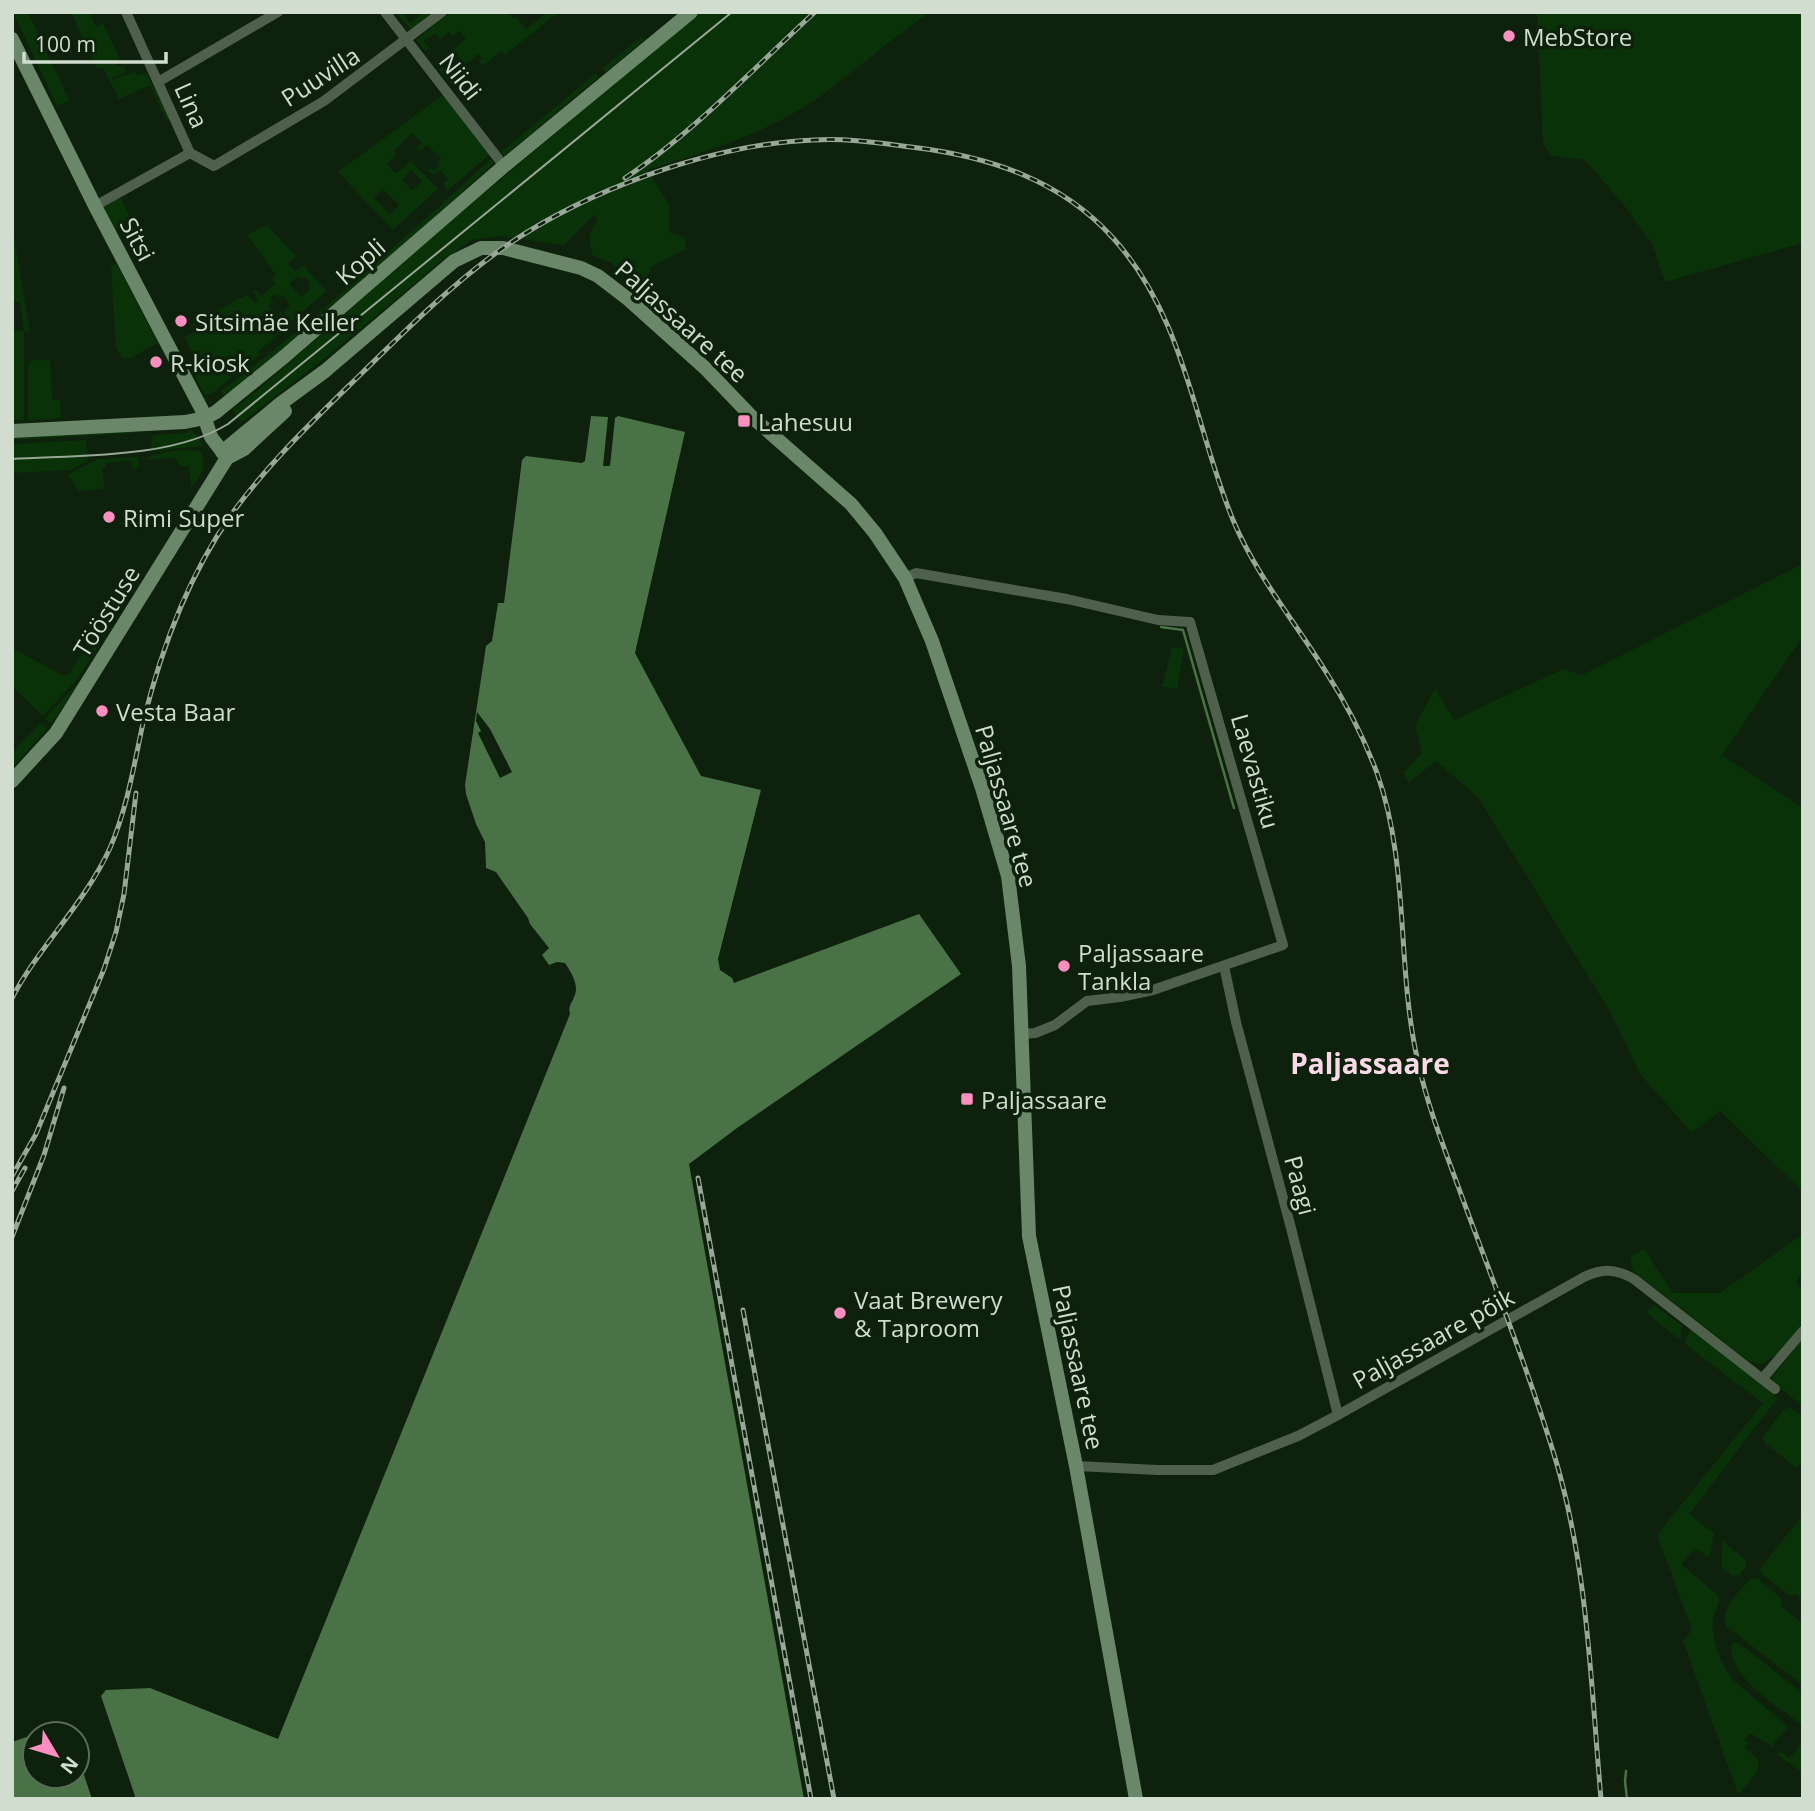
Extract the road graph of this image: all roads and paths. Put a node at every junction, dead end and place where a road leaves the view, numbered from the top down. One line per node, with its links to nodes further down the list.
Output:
1 (126, 12): 8 (street, Lina)
2 (278, 12): 8 (street)
3 (385, 12): 7 (street, Niidi)
4 (442, 12): 7 (street, Puuvilla)
5 (691, 12): 11 (street, Kopli)
6 (12, 39): 12 (street, Sitsi)
7 (407, 40): 10 (street, Puuvilla); 11 (street, Niidi)
8 (159, 82): 9 (street, Lina)
9 (190, 153): 10 (street, Lina); 12 (street)
10 (214, 166)
11 (504, 166): 13 (street, Kopli)
12 (95, 206): 13 (street, Sitsi)
13 (205, 418): 14 (street, Kopli); 15 (street, Sitsi)
14 (12, 431)
15 (225, 455): 16 (street, Paljassaare tee); 17 (street, Tööstuse)
16 (905, 578): 18 (street, Laevastiku); 19 (street, Paljassaare tee)
17 (12, 781)
18 (1224, 966): 19 (street, Laevastiku); 23 (street, Paagi)
19 (1022, 1034): 24 (street, Paljassaare tee)
20 (1803, 1331): 21 (street)
21 (1763, 1378): 22 (street, Paljassaare põik); 23 (street, Paljassaare põik)
22 (1775, 1389)
23 (1338, 1415): 24 (street, Paljassaare põik)
24 (1076, 1466): 25 (street, Paljassaare tee)
25 (1136, 1799)

